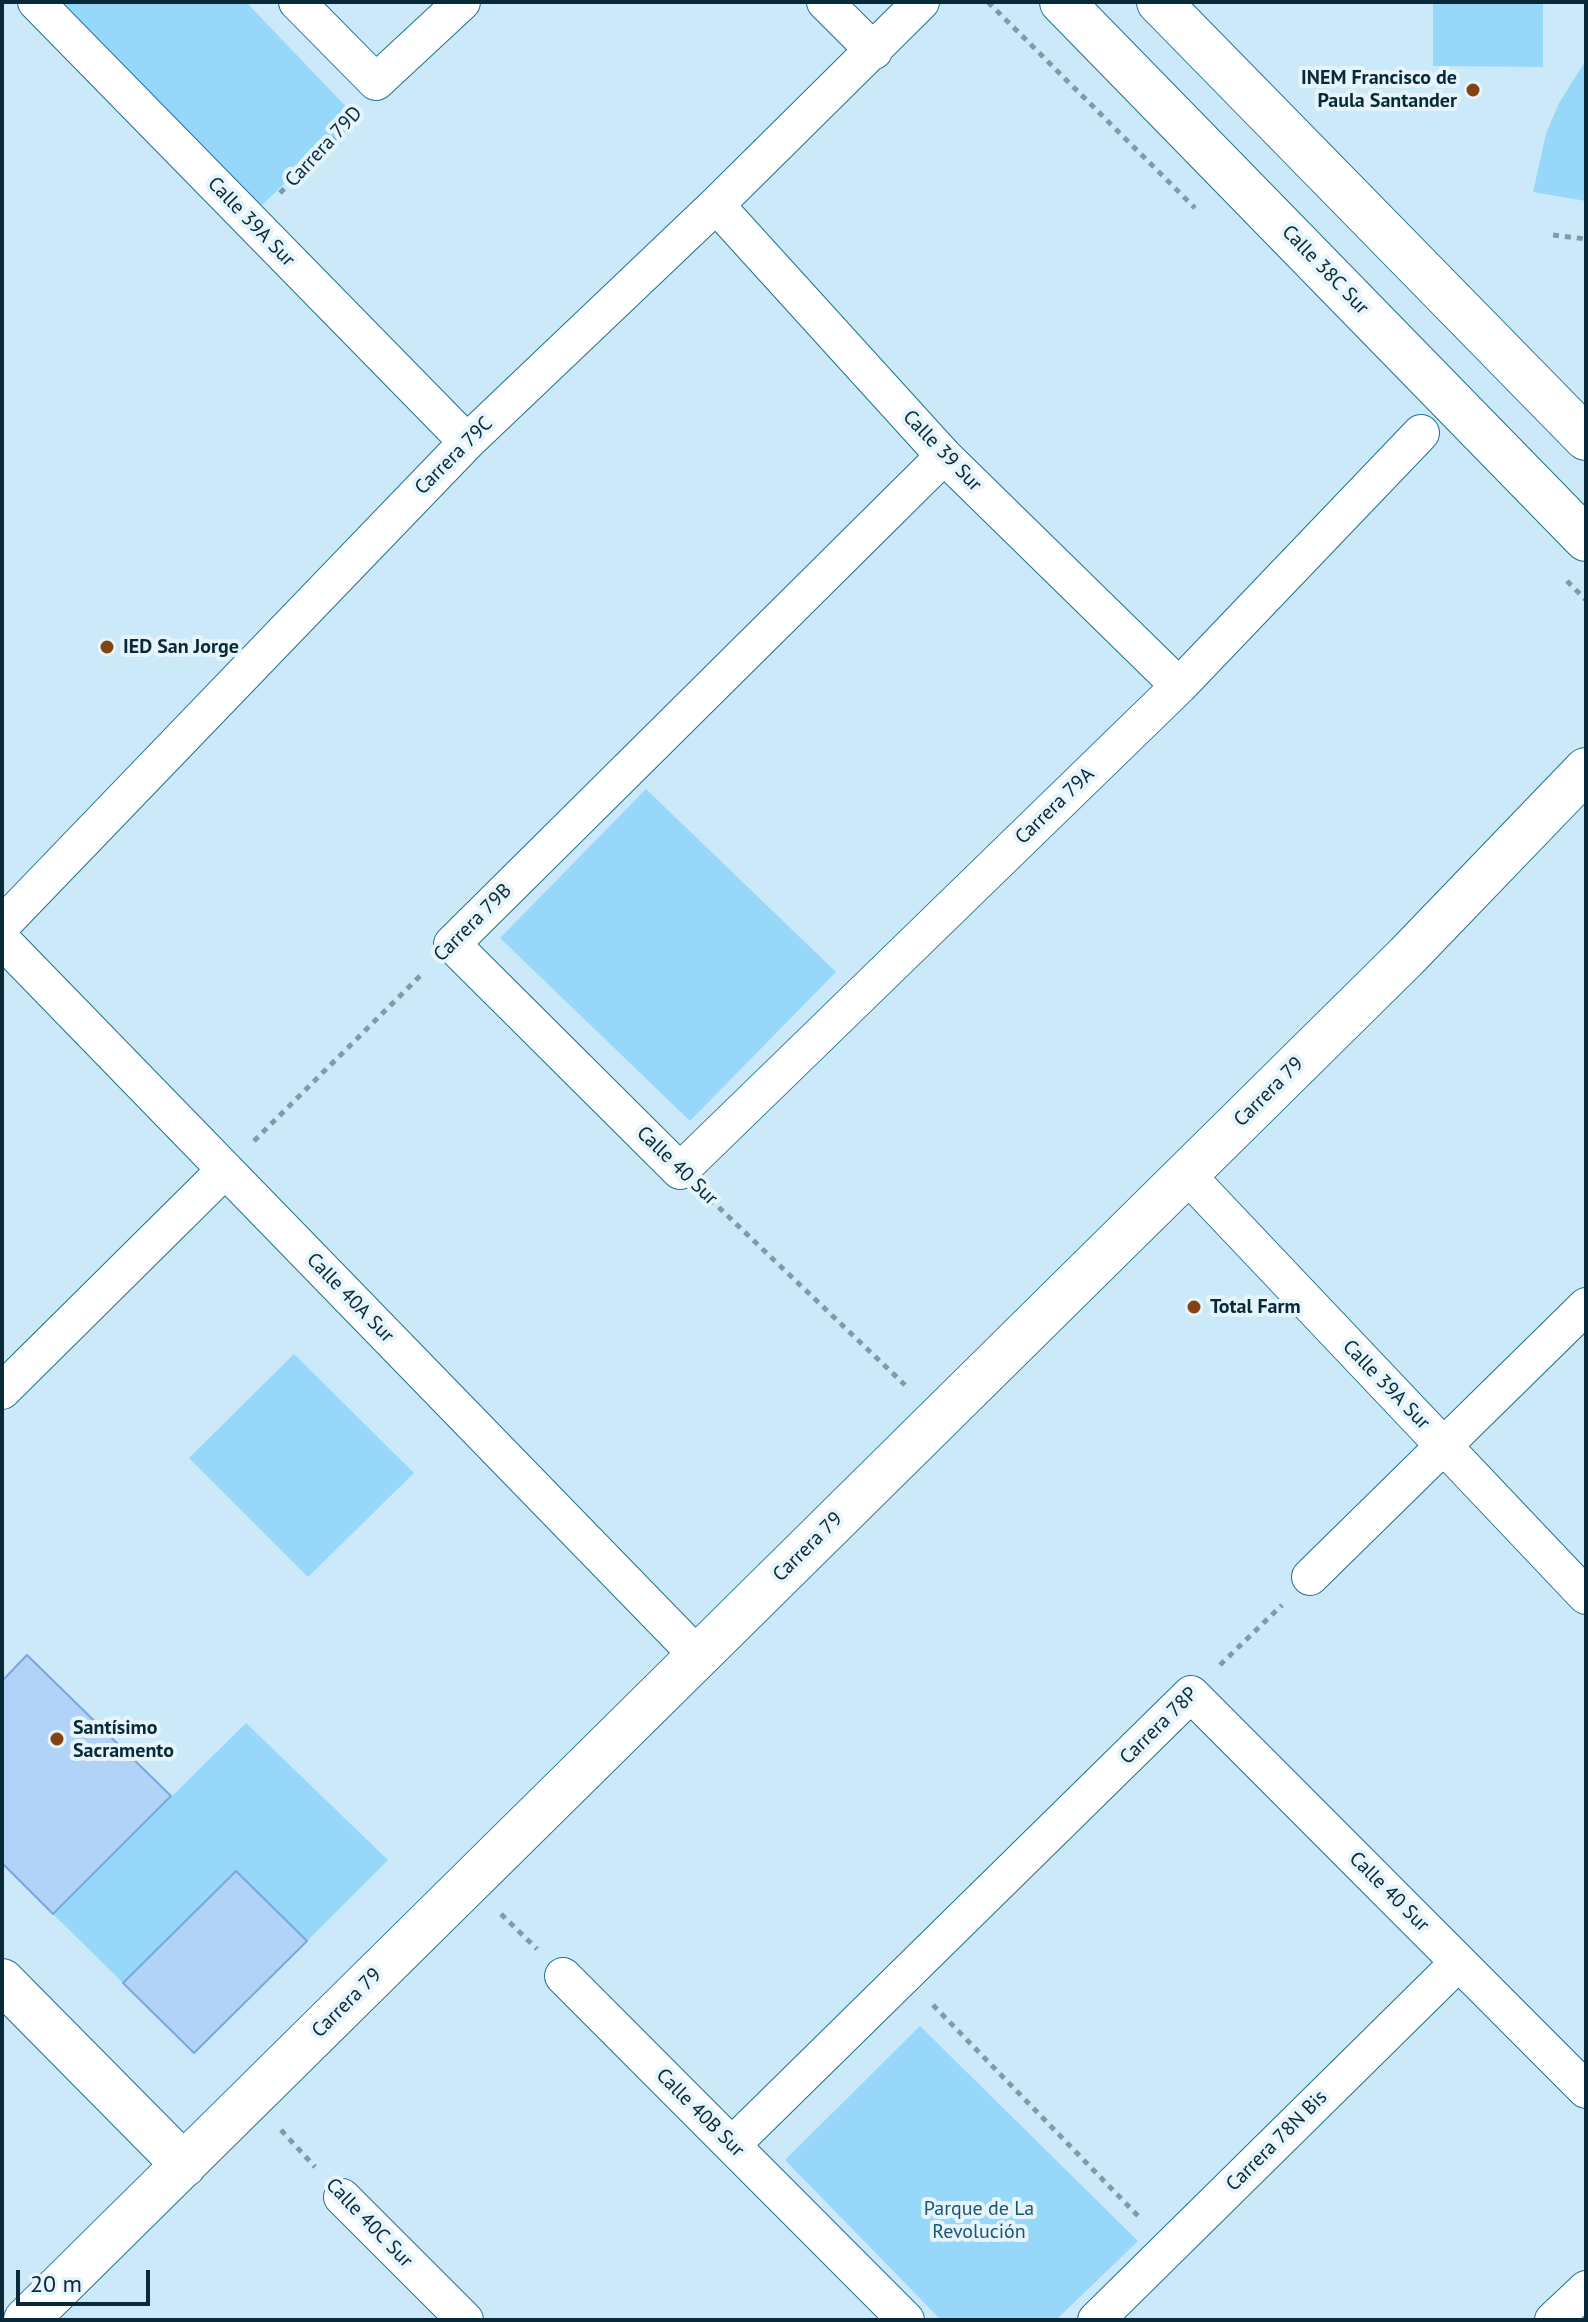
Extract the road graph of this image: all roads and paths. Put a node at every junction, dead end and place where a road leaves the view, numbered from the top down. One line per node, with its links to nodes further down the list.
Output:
1 (36, 2): 11 (street, Calle 39A Sur)
2 (297, 2): 9 (street)
3 (462, 2): 9 (street)
4 (825, 2): 8 (street)
5 (921, 2): 8 (street, Carrera 79C)
6 (1062, 2): 18 (street, Calle 38C Sur)
7 (1159, 2): 15 (street)
8 (874, 51): 10 (street, Carrera 79C)
9 (376, 82): 11 (path, Carrera 79D)
10 (716, 205): 16 (street, Carrera 79C); 17 (street, Calle 39 Sur)
11 (251, 221): 16 (street, Calle 39A Sur)
12 (1553, 235): 13 (path)
13 (1586, 239)
14 (1421, 433): 19 (street, Carrera 79A)
15 (1586, 438)
16 (467, 442): 21 (street, Carrera 79C)
17 (944, 456): 19 (street, Calle 39 Sur); 23 (street, Carrera 79B)
18 (1586, 539)
19 (1179, 686): 25 (street, Carrera 79A)
20 (1586, 770): 26 (street, Carrera 79)
21 (2, 925)
22 (2, 940): 24 (street, Calle 40A Sur)
23 (452, 944): 24 (path, Carrera 79B); 25 (street, Calle 40 Sur)
24 (225, 1170): 29 (street); 33 (street, Calle 40A Sur)
25 (680, 1171): 28 (path, Calle 40 Sur)
26 (1186, 1174): 30 (street, Calle 39A Sur); 33 (street, Carrera 79)
27 (1586, 1306): 30 (street)
28 (905, 1385)
29 (2, 1391)
30 (1444, 1446): 31 (street); 32 (street, Calle 39A Sur)
31 (1310, 1577): 34 (path, Carrera 78P)
32 (1586, 1596)
33 (698, 1656): 43 (street, Carrera 79)
34 (1191, 1694): 36 (street, Calle 40 Sur); 38 (street, Carrera 78P)
35 (494, 1907): 37 (path)
36 (1458, 1963): 40 (street, Calle 40 Sur); 45 (street, Carrera 78N Bis)
37 (563, 1976): 42 (street, Calle 40B Sur)
38 (905, 1976): 42 (street, Carrera 78P); 45 (path)
39 (2, 1981): 43 (street)
40 (1586, 2090)
41 (275, 2124): 44 (path, Calle 40C Sur)
42 (732, 2145): 49 (street, Calle 40B Sur)
43 (184, 2165): 47 (street, Carrera 79)
44 (342, 2197): 48 (street, Calle 40C Sur)
45 (1169, 2248): 50 (street, Carrera 78N Bis)
46 (1586, 2289): 51 (street)
47 (26, 2320)
48 (465, 2320)
49 (906, 2320)
50 (1096, 2320)
51 (1553, 2320)

